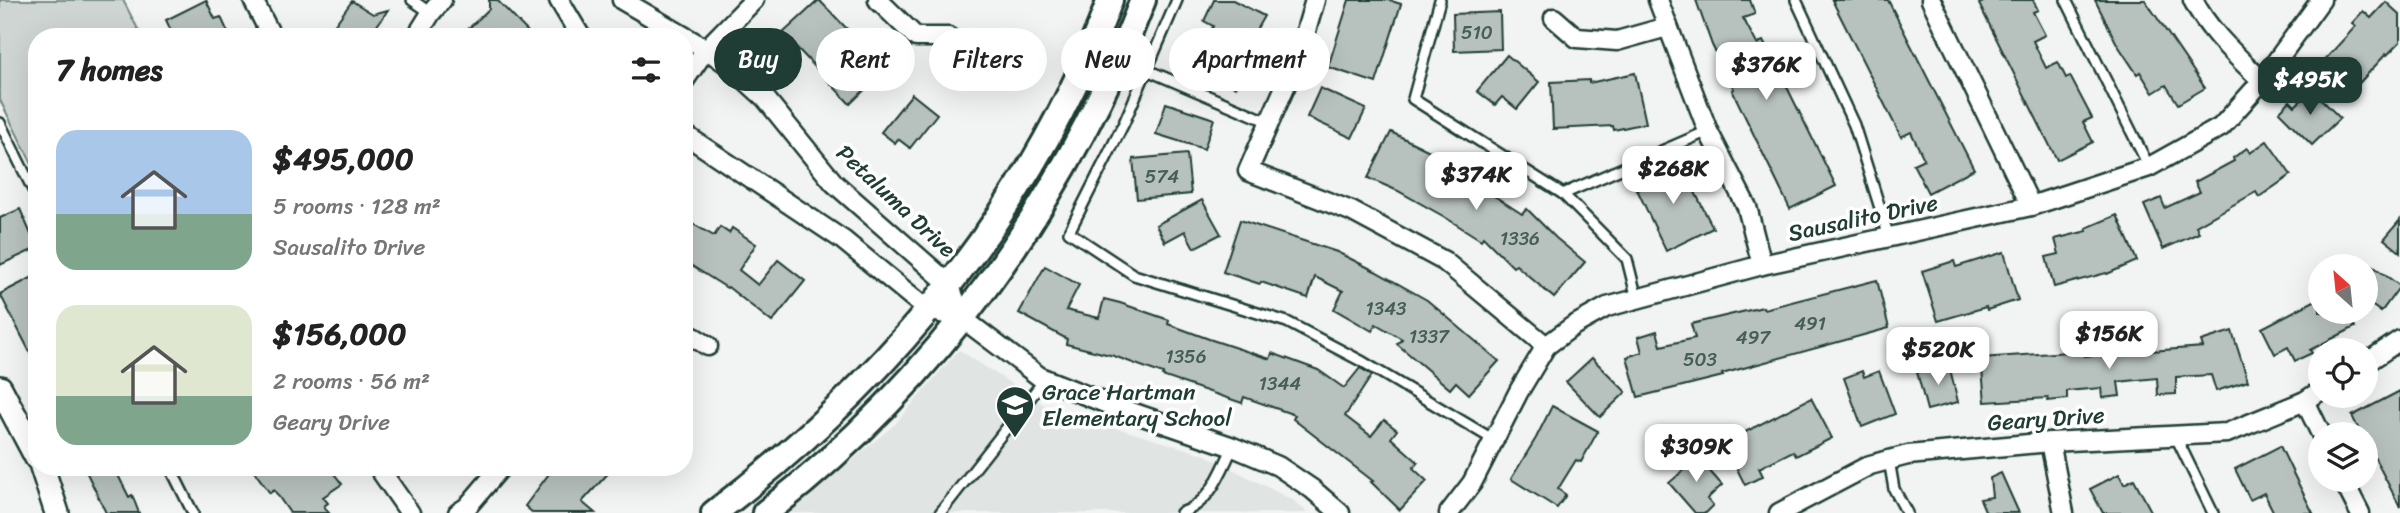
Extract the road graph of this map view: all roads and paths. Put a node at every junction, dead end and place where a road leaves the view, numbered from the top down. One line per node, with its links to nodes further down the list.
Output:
1 (253, 0): 21 (street)
2 (412, 0): 18 (lane)
3 (559, 0): 23 (street)
4 (622, 0): 24 (street, Petaluma Drive)
5 (754, 0): 27 (street)
6 (878, 0): 25 (street)
7 (1110, 0): 43 (main road)
8 (1143, 0): 46 (main road)
9 (1177, 0): 28 (lane)
10 (1315, 0): 33 (street)
11 (1440, 0): 39 (lane)
12 (1658, 0): 20 (street)
13 (1796, 0): 41 (lane)
14 (1931, 0): 40 (street)
15 (2066, 0): 37 (lane)
16 (2193, 0): 31 (street)
17 (2321, 0): 31 (street, Sausalito Drive)
18 (437, 6): 22 (street)
19 (1554, 18): 20 (street)
20 (1667, 27): 35 (street)
21 (267, 28)
22 (422, 28)
23 (576, 28)
24 (670, 28)
25 (929, 37)
26 (693, 41): 27 (street, Petaluma Drive)
27 (706, 49): 29 (street); 43 (street, Petaluma Drive)
28 (1155, 51)
29 (693, 67)
30 (1155, 73): 33 (lane)
31 (2263, 80): 37 (street, Sausalito Drive)
32 (1138, 91): 58 (lane)
33 (1269, 122): 50 (street)
34 (0, 123): 38 (lane)
35 (1708, 131): 39 (lane); 42 (street)
36 (693, 140): 45 (street)
37 (2148, 167): 40 (street, Sausalito Drive)
38 (28, 180)
39 (1563, 194): 44 (lane)
40 (2031, 205): 41 (street, Sausalito Drive)
41 (1889, 237): 42 (street, Sausalito Drive)
42 (1762, 265): 44 (street, Sausalito Drive)
43 (949, 284): 45 (main road); 46 (street, Petaluma Drive)
44 (1637, 299): 50 (street, Sausalito Drive)
45 (928, 310): 46 (street); 73 (main road)
46 (962, 318): 52 (street); 74 (main road)
47 (693, 337): 49 (street)
48 (2400, 340): 51 (street)
49 (708, 346)
50 (1546, 346): 58 (street, Sausalito Drive)
51 (2378, 355)
52 (1045, 379): 61 (street); 75 (lane)
53 (0, 388): 59 (street)
54 (2308, 399): 55 (street, Geary Drive)
55 (2305, 401): 56 (street); 57 (street, Geary Drive)
56 (2315, 422)
57 (2175, 435): 60 (street, Geary Drive); 81 (lane)
58 (1494, 440): 77 (street, Sausalito Drive)
59 (28, 441)
60 (2050, 442): 62 (street, Geary Drive); 80 (street)
61 (1233, 447): 68 (lane); 76 (street)
62 (1889, 460): 78 (street, Geary Drive); 79 (lane)
63 (45, 476): 69 (street)
64 (174, 476): 70 (lane)
65 (383, 476): 71 (street)
66 (493, 476): 72 (street)
67 (2349, 492): 82 (street)
68 (1186, 512)
69 (57, 513)
70 (192, 513)
71 (410, 513)
72 (458, 513)
73 (714, 513)
74 (765, 513)
75 (940, 513)
76 (1340, 513)
77 (1450, 513)
78 (1779, 513)
79 (1907, 513)
80 (2064, 513)
81 (2213, 513)
82 (2360, 513)

